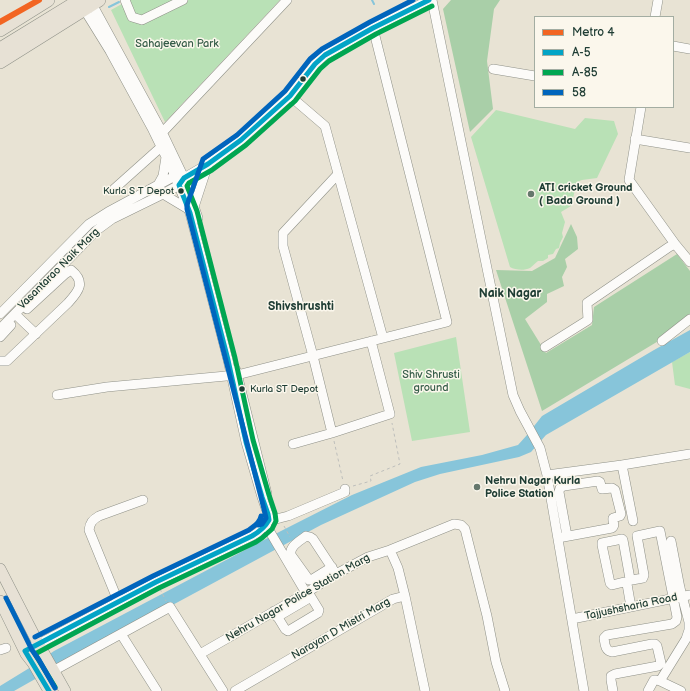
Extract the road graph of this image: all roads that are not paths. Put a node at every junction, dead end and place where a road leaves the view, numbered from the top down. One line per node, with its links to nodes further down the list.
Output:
1 (34, 0): 11 (highway)
2 (48, 0): 13 (highway)
3 (124, 0): 4 (street)
4 (183, 0)
5 (287, 0): 22 (street)
6 (428, 0): 12 (street, Vasantarao Naik Marg)
7 (432, 0): 64 (street)
8 (658, 0): 10 (street)
9 (89, 3): 15 (highway); 17 (highway); 22 (street)
10 (655, 16)
11 (0, 21)
12 (373, 28): 20 (street, Vasantarao Naik Marg); 51 (street)
13 (0, 30)
14 (674, 46): 16 (street)
15 (0, 49)
16 (690, 50)
17 (0, 62)
18 (493, 68): 19 (street)
19 (534, 76)
20 (290, 96): 27 (street, Vasantarao Naik Marg); 28 (street)
21 (641, 108): 23 (street)
22 (160, 135): 24 (street); 29 (street)
23 (635, 139): 25 (street); 37 (street)
24 (161, 147): 26 (street); 31 (street)
25 (690, 148)
26 (166, 157): 29 (street); 30 (street)
27 (208, 164): 29 (street, Vasantarao Naik Marg); 33 (street)
28 (338, 174): 51 (street); 55 (street)
29 (179, 180): 30 (street, Vasantarao Naik Marg); 32 (street, Vasantarao Naik Marg); 33 (street)
30 (158, 185): 32 (street); 34 (street, Vasantarao Naik Marg)
31 (114, 189)
32 (163, 194): 33 (street); 34 (street, Vasantarao Naik Marg)
33 (191, 208): 57 (street)
34 (110, 215): 35 (street, Vasantarao Naik Marg); 36 (street, Vasantarao Naik Marg)
35 (76, 237): 36 (street); 38 (street, Vasantarao Naik Marg)
36 (83, 244): 40 (street, Vasantarao Naik Marg)
37 (675, 244): 39 (street); 54 (street)
38 (53, 260): 40 (street); 41 (street, Vasantarao Naik Marg)
39 (690, 262)
40 (60, 267): 42 (street, Vasantarao Naik Marg)
41 (40, 273): 42 (street); 43 (street, Vasantarao Naik Marg)
42 (47, 280): 44 (street, Vasantarao Naik Marg)
43 (16, 298): 44 (street); 45 (street, Vasantarao Naik Marg)
44 (23, 305): 46 (street, Vasantarao Naik Marg)
45 (0, 314)
46 (17, 316): 48 (street, Vasantarao Naik Marg); 49 (street); 49 (street); 50 (street)
47 (690, 319): 53 (street)
48 (0, 329)
49 (36, 334): 56 (street)
50 (0, 337)
51 (382, 338): 52 (street)
52 (371, 341): 55 (street); 59 (street)
53 (662, 341)
54 (545, 346)
55 (313, 356): 57 (street); 59 (street)
56 (0, 361)
57 (234, 375): 58 (street); 69 (street)
58 (57, 395)
59 (332, 433): 60 (street)
60 (293, 444)
61 (690, 454): 62 (street)
62 (622, 465): 63 (street); 68 (street)
63 (576, 471): 64 (street); 65 (street)
64 (547, 475): 70 (street)
65 (578, 484): 70 (street); 70 (street)
66 (345, 489): 69 (street)
67 (143, 500): 81 (street)
68 (633, 521)
69 (267, 525): 73 (street); 81 (street)
70 (562, 537): 84 (street)
71 (671, 541): 79 (street)
72 (390, 550): 76 (street, Nehru Nagar Police Station Marg); 78 (street); 99 (street, Nehru Nagar Police Station Marg)
73 (288, 557): 74 (street); 76 (street)
74 (294, 566): 76 (street); 77 (street)
75 (0, 570): 87 (main road)
76 (334, 571): 77 (street, Nehru Nagar Police Station Marg)
77 (308, 594): 83 (street, Nehru Nagar Police Station Marg); 83 (street)
78 (405, 596): 97 (street, Narayan D Mistri Marg); 98 (street, Narayan D Mistri Marg)
79 (680, 596): 82 (street, Tajjushsharia Road); 82 (street); 86 (street); 101 (street)
80 (0, 602): 88 (main road)
81 (118, 602): 87 (street)
82 (630, 604): 84 (street, Tajjushsharia Road)
83 (276, 614): 89 (street, Nehru Nagar Police Station Marg)
84 (572, 619): 100 (street)
85 (121, 634): 89 (street); 92 (street); 95 (street)
86 (688, 640): 93 (street)
87 (38, 644): 88 (street); 90 (main road)
88 (25, 652): 91 (main road)
89 (200, 654): 96 (street)
90 (45, 656): 91 (main road); 92 (main road)
91 (33, 663): 94 (main road)
92 (53, 670): 94 (main road)
93 (660, 681): 102 (street); 103 (street)
94 (57, 690)
95 (157, 691)
96 (223, 691)
97 (235, 691)
98 (425, 691)
99 (505, 691)
100 (584, 691)
101 (613, 691)
102 (648, 691)
103 (681, 691)

